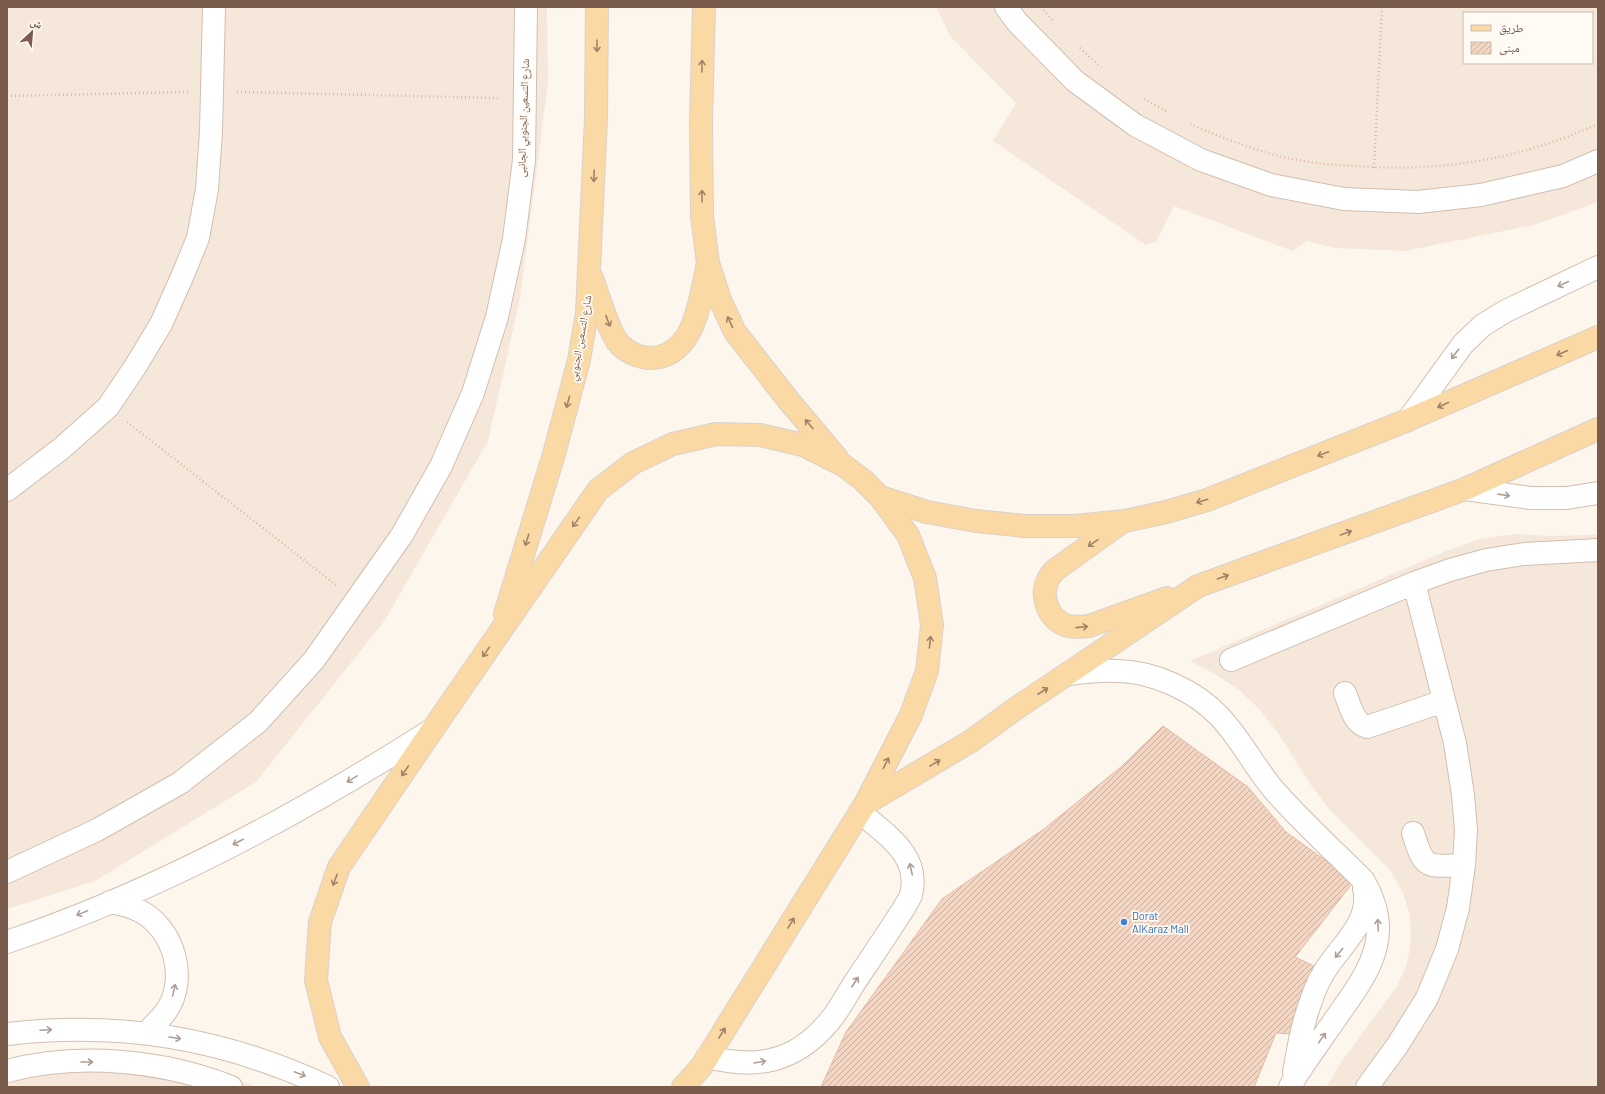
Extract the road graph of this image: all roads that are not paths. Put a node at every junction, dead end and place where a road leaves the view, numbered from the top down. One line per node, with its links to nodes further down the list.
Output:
1 (214, 7): 15 (street)
2 (526, 7): 31 (street, شارع التسعين الجنوبي الجانبى)
3 (597, 7): 9 (main road, شارع التسعين الجنوبي, one-way to 9)
4 (704, 7): 7 (main road, one-way to 4)
5 (1006, 7): 6 (street)
6 (1598, 161)
7 (708, 263): 9 (main road, one-way to 7); 13 (main road, one-way to 7)
8 (1598, 267): 11 (street, one-way to 11)
9 (590, 272): 22 (main road, شارع التسعين الجنوبي, one-way to 22)
10 (1598, 337): 11 (main road, one-way to 11)
11 (1408, 420): 18 (main road, one-way to 18)
12 (1598, 429): 14 (main road)
13 (843, 465): 17 (main road); 22 (main road, one-way to 22)
14 (1465, 489): 16 (street, one-way to 16); 21 (main road, one-way to 14)
15 (7, 490)
16 (1598, 493)
17 (880, 497): 18 (main road); 28 (main road, one-way to 17)
18 (1125, 521): 21 (main road, one-way to 21)
19 (1598, 550): 20 (street)
20 (1414, 583): 23 (street); 26 (street)
21 (1198, 586): 24 (main road)
22 (499, 634): 27 (main road, one-way to 27)
23 (1231, 660)
24 (1068, 674): 28 (main road, one-way to 24); 32 (street)
25 (1345, 693): 26 (street)
26 (1444, 701): 30 (street)
27 (433, 729): 33 (street, one-way to 33); 42 (main road, one-way to 42)
28 (863, 808): 37 (main road, one-way to 28); 37 (street, one-way to 28)
29 (1413, 833): 30 (street)
30 (1464, 865): 45 (street)
31 (7, 872)
32 (1362, 880): 39 (street, one-way to 39); 39 (street, one-way to 32)
33 (110, 902): 34 (street, one-way to 34); 35 (street, one-way to 33)
34 (7, 942)
35 (146, 1033): 36 (street, one-way to 35); 41 (street, one-way to 41)
36 (7, 1034)
37 (705, 1061): 43 (main road); 44 (main road)
38 (7, 1071): 40 (street, one-way to 40)
39 (1291, 1085)
40 (231, 1087)
41 (328, 1087)
42 (358, 1087)
43 (683, 1087)
44 (697, 1087)
45 (1367, 1087)

